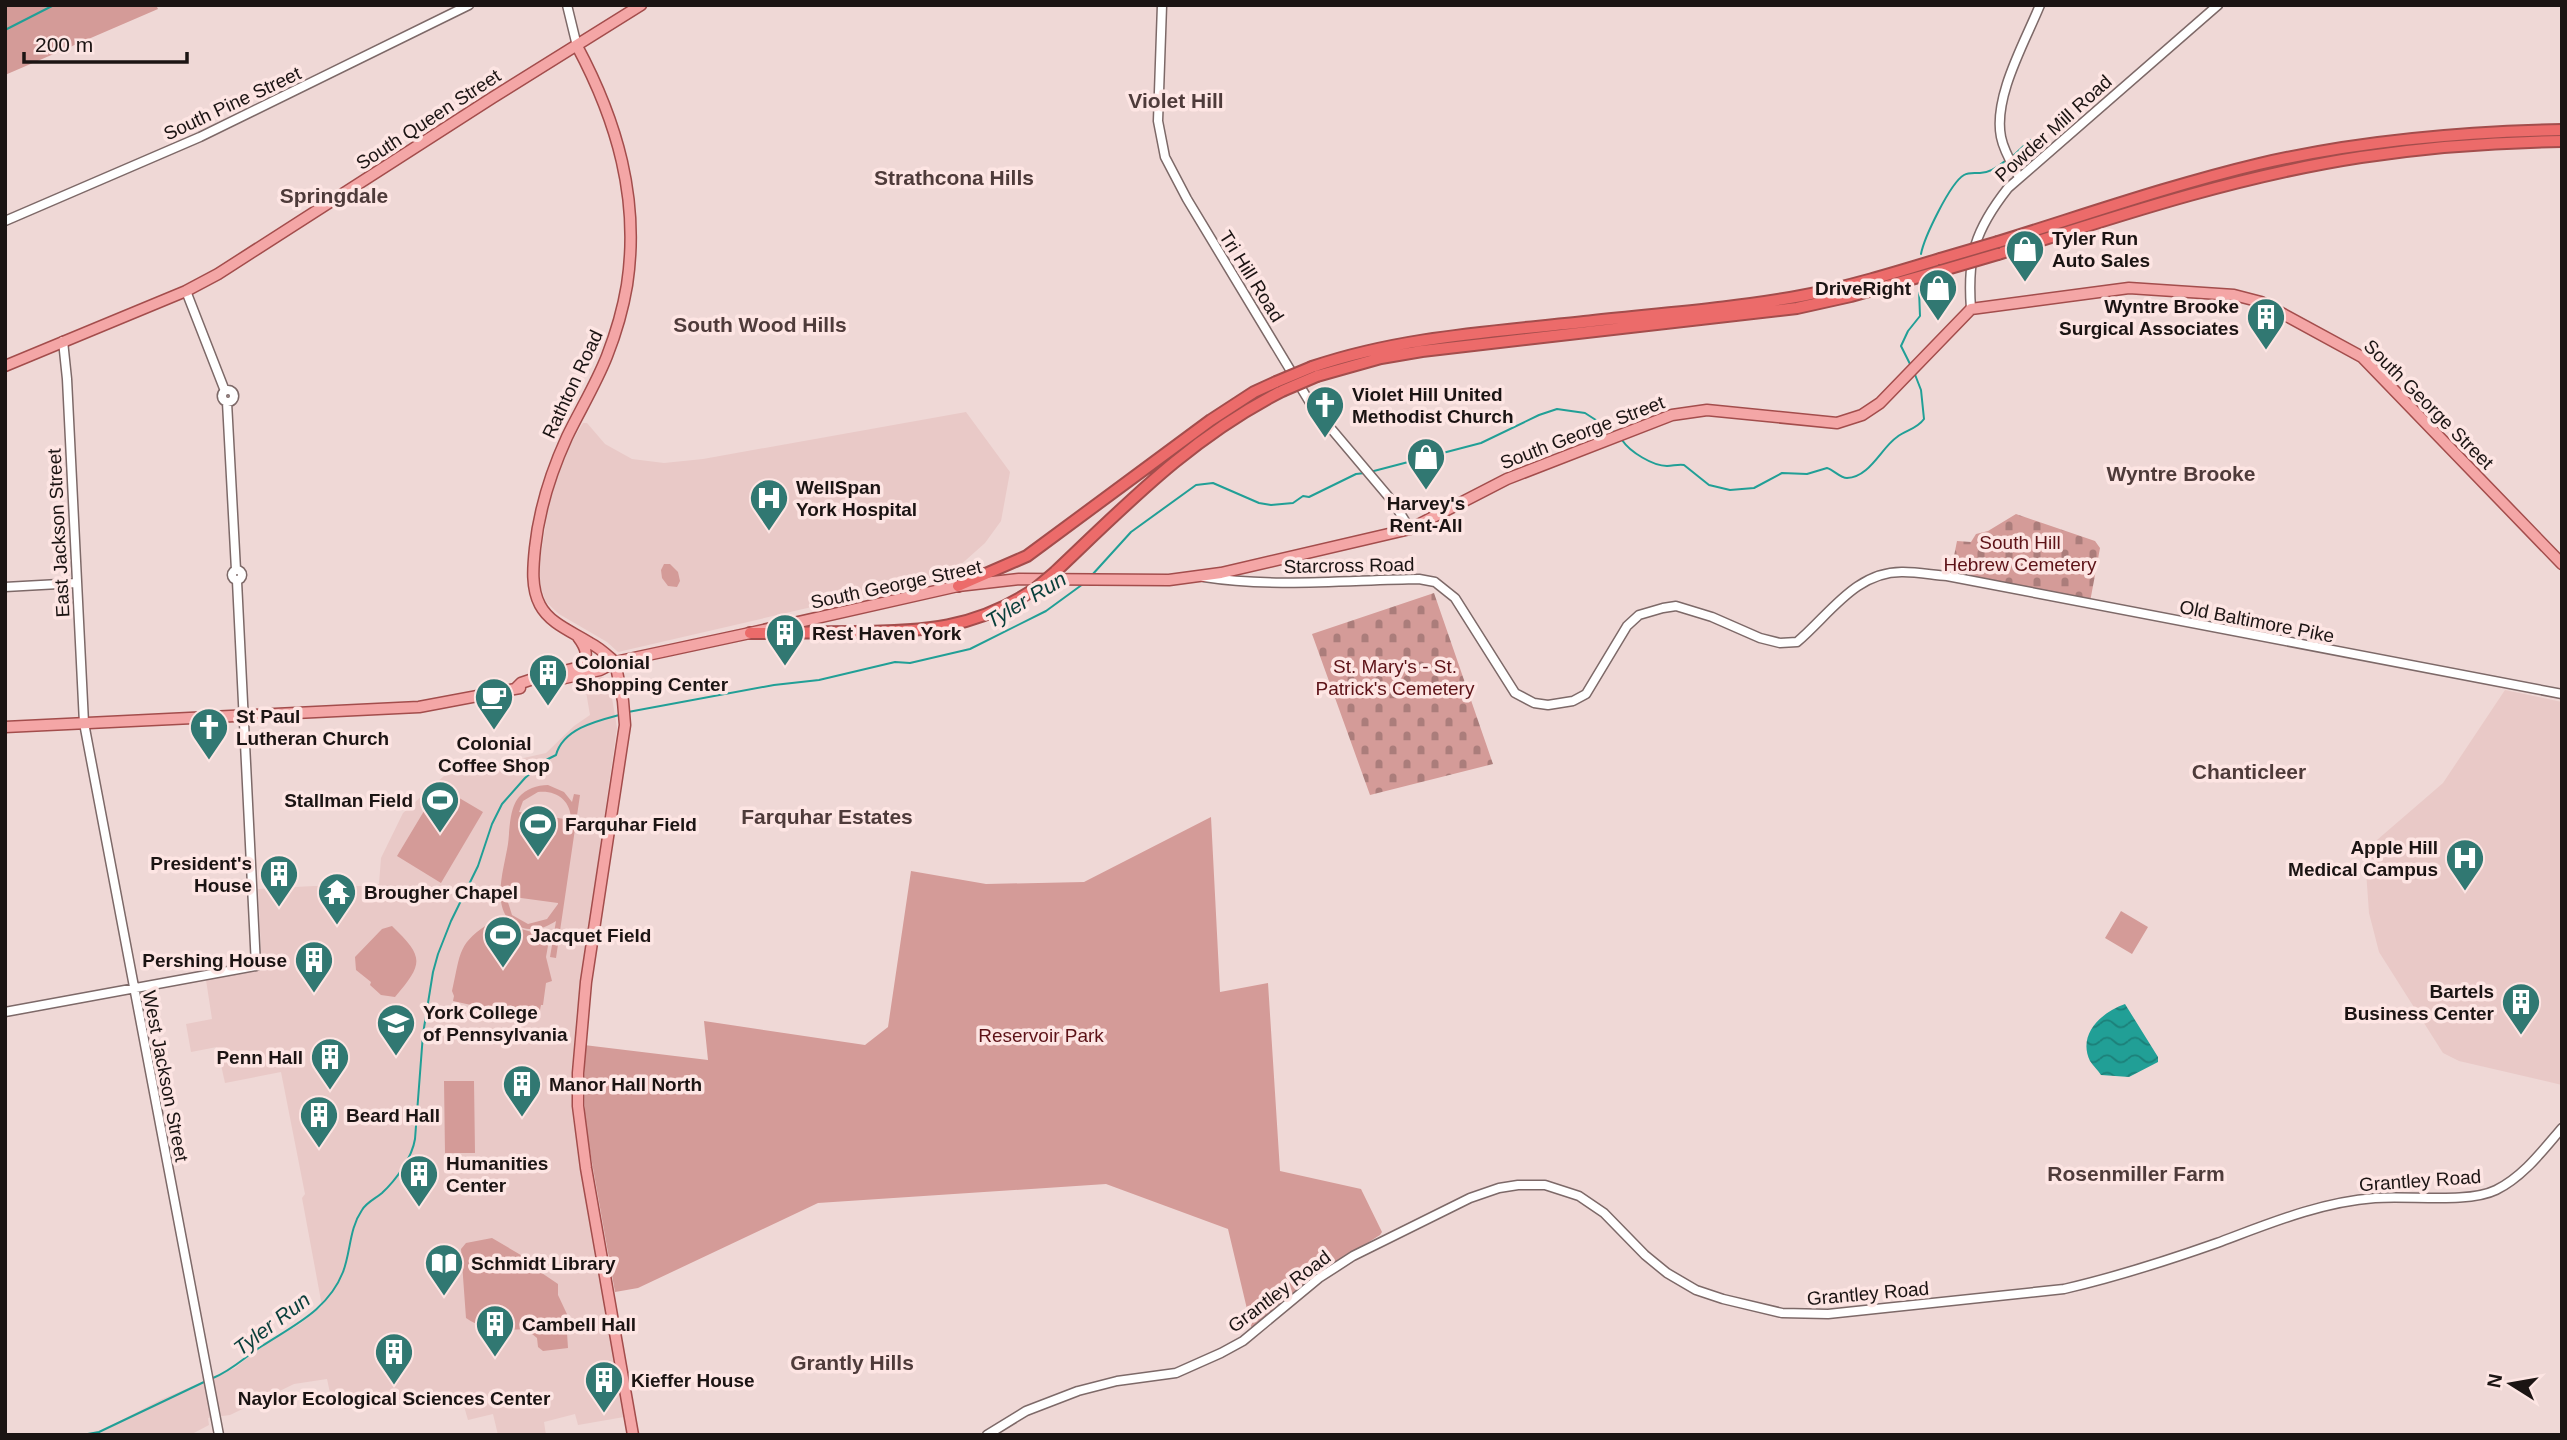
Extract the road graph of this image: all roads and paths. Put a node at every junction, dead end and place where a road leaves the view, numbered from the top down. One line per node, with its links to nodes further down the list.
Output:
1 (469, 5): 11 (street, South Pine Street)
2 (567, 5): 7 (street, Rathton Road)
3 (641, 5): 7 (main road, South Queen Street)
4 (1162, 5): 18 (street, Tri Hill Road)
5 (2040, 5): 10 (street)
6 (2218, 5): 10 (street, Powder Mill Road)
7 (577, 46): 13 (main road, South Queen Street); 26 (main road, Rathton Road)
8 (2562, 130): 12 (highway)
9 (2562, 141): 12 (highway)
10 (2019, 177): 14 (street, Powder Mill Road)
11 (5, 220)
12 (1998, 248): 17 (highway, bridge)
13 (186, 291): 15 (main road, South Queen Street); 31 (street)
14 (1971, 309): 18 (main road, South George Street); 19 (main road, South George Street)
15 (63, 341): 16 (main road, South Queen Street); 22 (street, East Jackson Street)
16 (5, 366)
17 (1279, 387): 23 (highway); 25 (highway, bridge)
18 (1410, 528): 21 (main road, South George Street)
19 (2562, 564)
20 (1947, 576): 21 (street, Starcross Road); 30 (street, Old Baltimore Pike)
21 (1201, 577): 23 (main road, South George Street)
22 (77, 583): 24 (street); 32 (street, East Jackson Street)
23 (958, 586): 25 (main road, South George Street)
24 (5, 587)
25 (750, 633): 27 (main road, South George Street)
26 (575, 634): 27 (main road, Rathton Road); 28 (main road)
27 (615, 662): 28 (main road, South George Street); 29 (main road, South George Street); 38 (main road)
28 (576, 668): 29 (main road, South George Street)
29 (516, 688): 31 (main road, South George Street)
30 (2562, 694)
31 (244, 716): 32 (main road, South George Street); 34 (street)
32 (84, 723): 33 (main road, South George Street); 34 (street, West Jackson Street)
33 (5, 727)
34 (133, 988): 35 (street); 37 (street, West Jackson Street)
35 (5, 1012)
36 (2562, 1128): 39 (street, Grantley Road)
37 (219, 1435)
38 (633, 1435)
39 (987, 1435)

